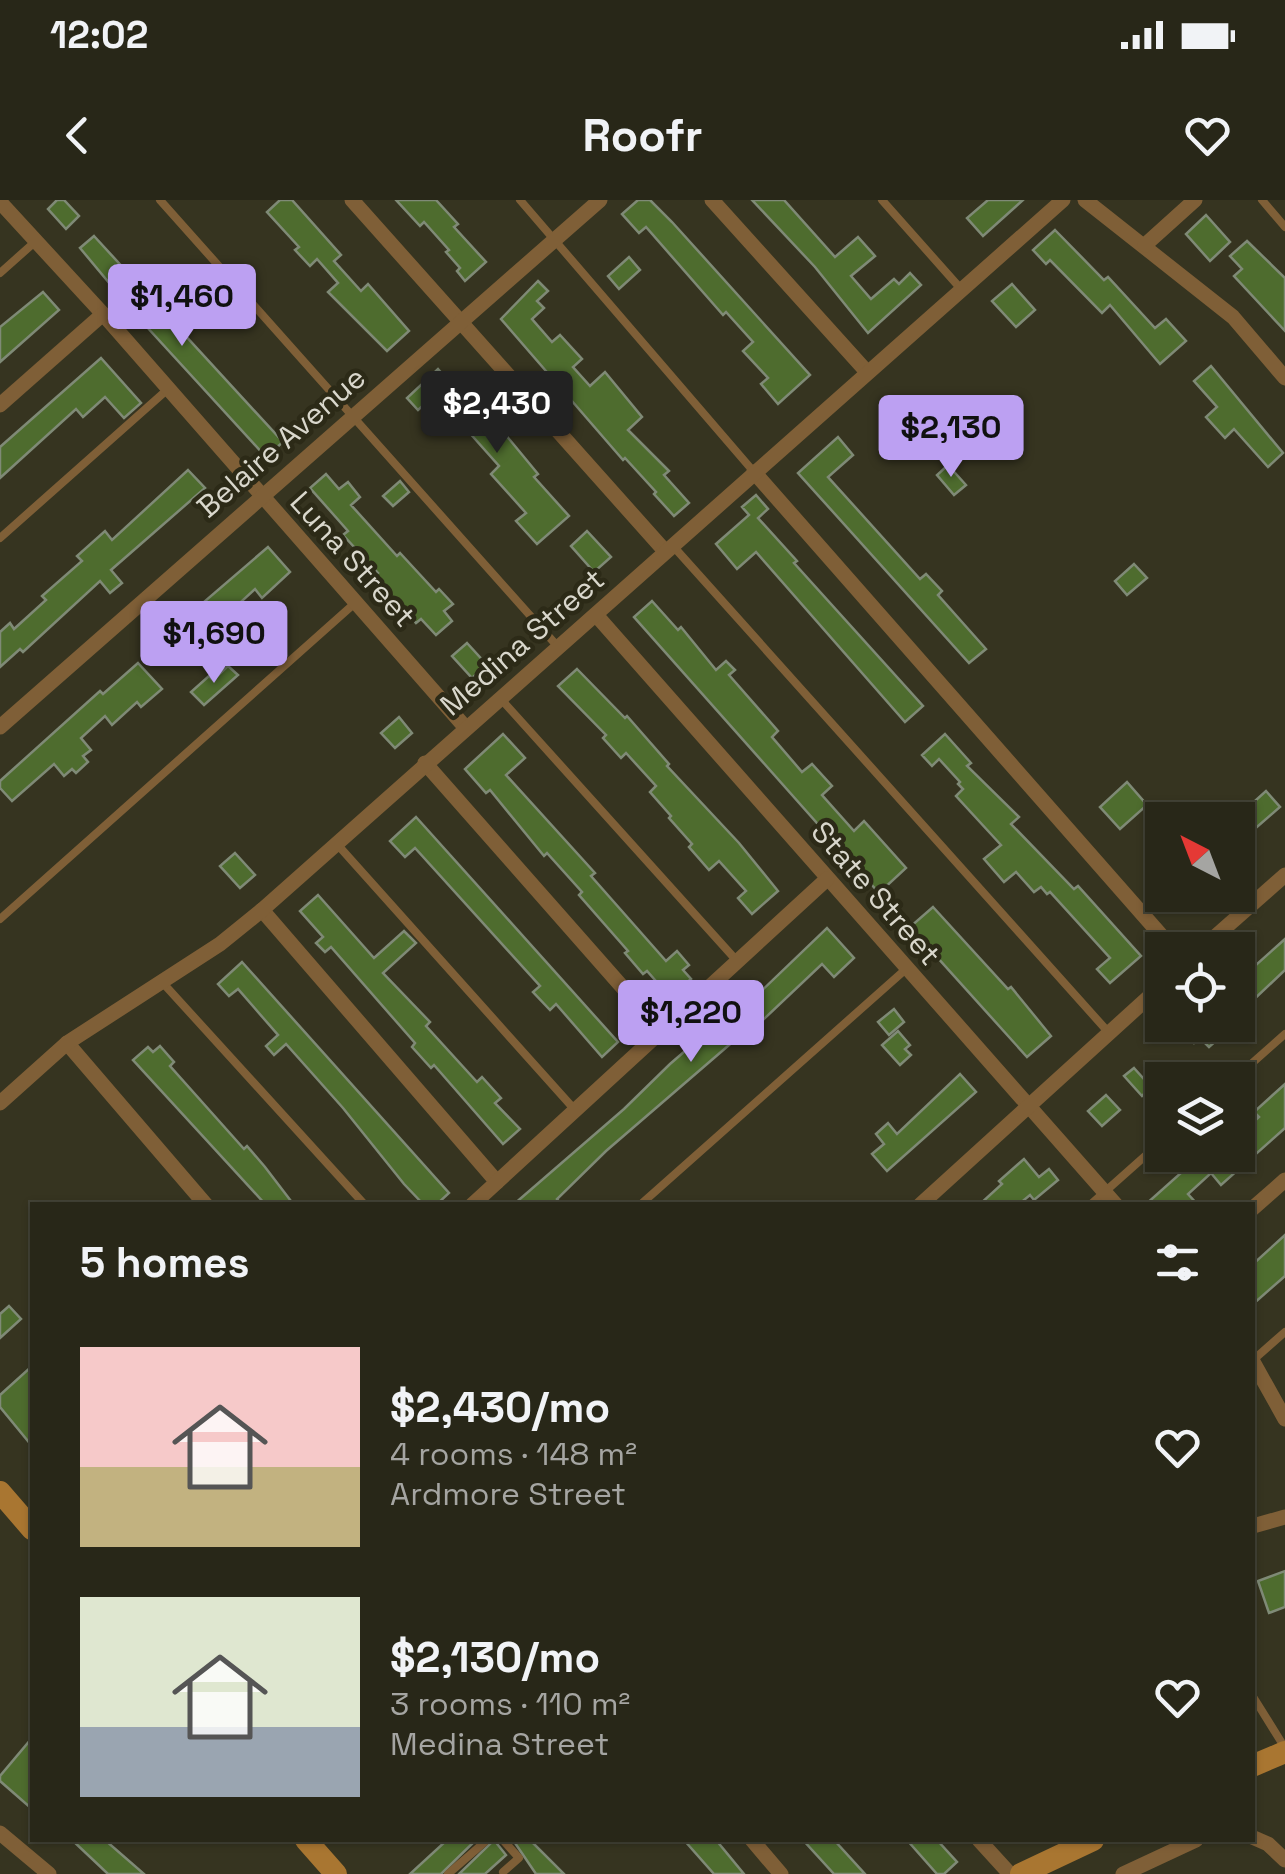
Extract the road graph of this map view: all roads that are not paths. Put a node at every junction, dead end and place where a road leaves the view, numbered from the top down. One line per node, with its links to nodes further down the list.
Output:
1 (160, 200): 24 (lane)
2 (352, 200): 19 (street)
3 (520, 200): 13 (lane)
4 (600, 200): 13 (street, Belaire Avenue)
5 (712, 200): 20 (street)
6 (882, 200): 17 (lane)
7 (1064, 200): 17 (street, Medina Street)
8 (1085, 200): 15 (street)
9 (1196, 200): 15 (street)
10 (1262, 200): 12 (lane)
11 (0, 202): 14 (street, Luna Street)
12 (1285, 226)
13 (555, 240): 19 (street, Belaire Avenue); 25 (lane)
14 (36, 241): 16 (lane); 18 (street, Luna Street)
15 (1145, 245): 21 (street)
16 (0, 273)
17 (962, 289): 20 (street, Medina Street)
18 (102, 314): 22 (street, Luna Street); 23 (street)
19 (460, 323): 24 (street, Belaire Avenue); 28 (street)
20 (868, 372): 25 (street, Medina Street)
21 (1285, 378)
22 (168, 389): 26 (street, Luna Street); 27 (lane)
23 (0, 405)
24 (353, 416): 26 (street, Belaire Avenue); 31 (lane)
25 (754, 472): 28 (street, Medina Street); 41 (street)
26 (260, 496): 29 (street, Luna Street); 33 (street, Belaire Avenue)
27 (0, 538)
28 (668, 547): 30 (street, Medina Street); 48 (lane)
29 (355, 602): 34 (street, Luna Street); 40 (lane)
30 (597, 616): 31 (street, Medina Street); 38 (street, State Street)
31 (559, 648): 32 (street, Medina Street)
32 (500, 698): 34 (street, Medina Street); 43 (lane)
33 (0, 727)
34 (465, 727): 35 (street, Medina Street)
35 (425, 763): 36 (street, Medina Street); 47 (street)
36 (336, 843): 39 (street, Medina Street); 54 (lane)
37 (1285, 875): 42 (street)
38 (827, 878): 43 (street); 44 (street, State Street)
39 (262, 910): 45 (street, Medina Street); 57 (street)
40 (0, 919)
41 (1158, 932)
42 (1220, 932)
43 (737, 961): 47 (street)
44 (906, 968): 53 (street, State Street); 62 (lane)
45 (162, 982): 50 (street, Medina Street); 60 (lane)
46 (1145, 1000): 48 (street)
47 (660, 1031): 54 (street)
48 (1110, 1034): 53 (street)
49 (1285, 1034): 51 (lane)
50 (68, 1043): 52 (street, Medina Street); 59 (street)
51 (1253, 1062)
52 (0, 1103)
53 (1029, 1108): 58 (street, State Street); 63 (street)
54 (575, 1110): 57 (street)
55 (1145, 1157): 58 (lane)
56 (1285, 1180): 66 (street)
57 (496, 1182): 61 (street)
58 (1105, 1192): 64 (lane); 65 (street, State Street)
59 (203, 1202)
60 (362, 1202)
61 (475, 1202)
62 (643, 1202)
63 (923, 1202)
64 (1093, 1202)
65 (1113, 1202)
66 (1255, 1205)
67 (1285, 1332): 68 (lane)
68 (1255, 1359)
69 (1255, 1365): 70 (street)
70 (1285, 1419)
71 (0, 1492): 74 (main road)
72 (1285, 1516): 73 (street)
73 (1255, 1525)
74 (30, 1526)
75 (1255, 1700): 76 (lane)
76 (1285, 1750): 77 (main road)
77 (1255, 1765)
78 (0, 1832): 89 (street)
79 (1255, 1838): 87 (street)
80 (308, 1842): 90 (main road)
81 (485, 1842): 91 (lane)
82 (505, 1842): 88 (lane)
83 (754, 1842): 92 (street)
84 (982, 1842): 93 (street)
85 (1090, 1842): 94 (main road)
86 (1192, 1842): 95 (street)
87 (1285, 1860)
88 (503, 1872)
89 (49, 1874)
90 (336, 1874)
91 (448, 1874)
92 (781, 1874)
93 (1010, 1874)
94 (1021, 1874)
95 (1122, 1874)

